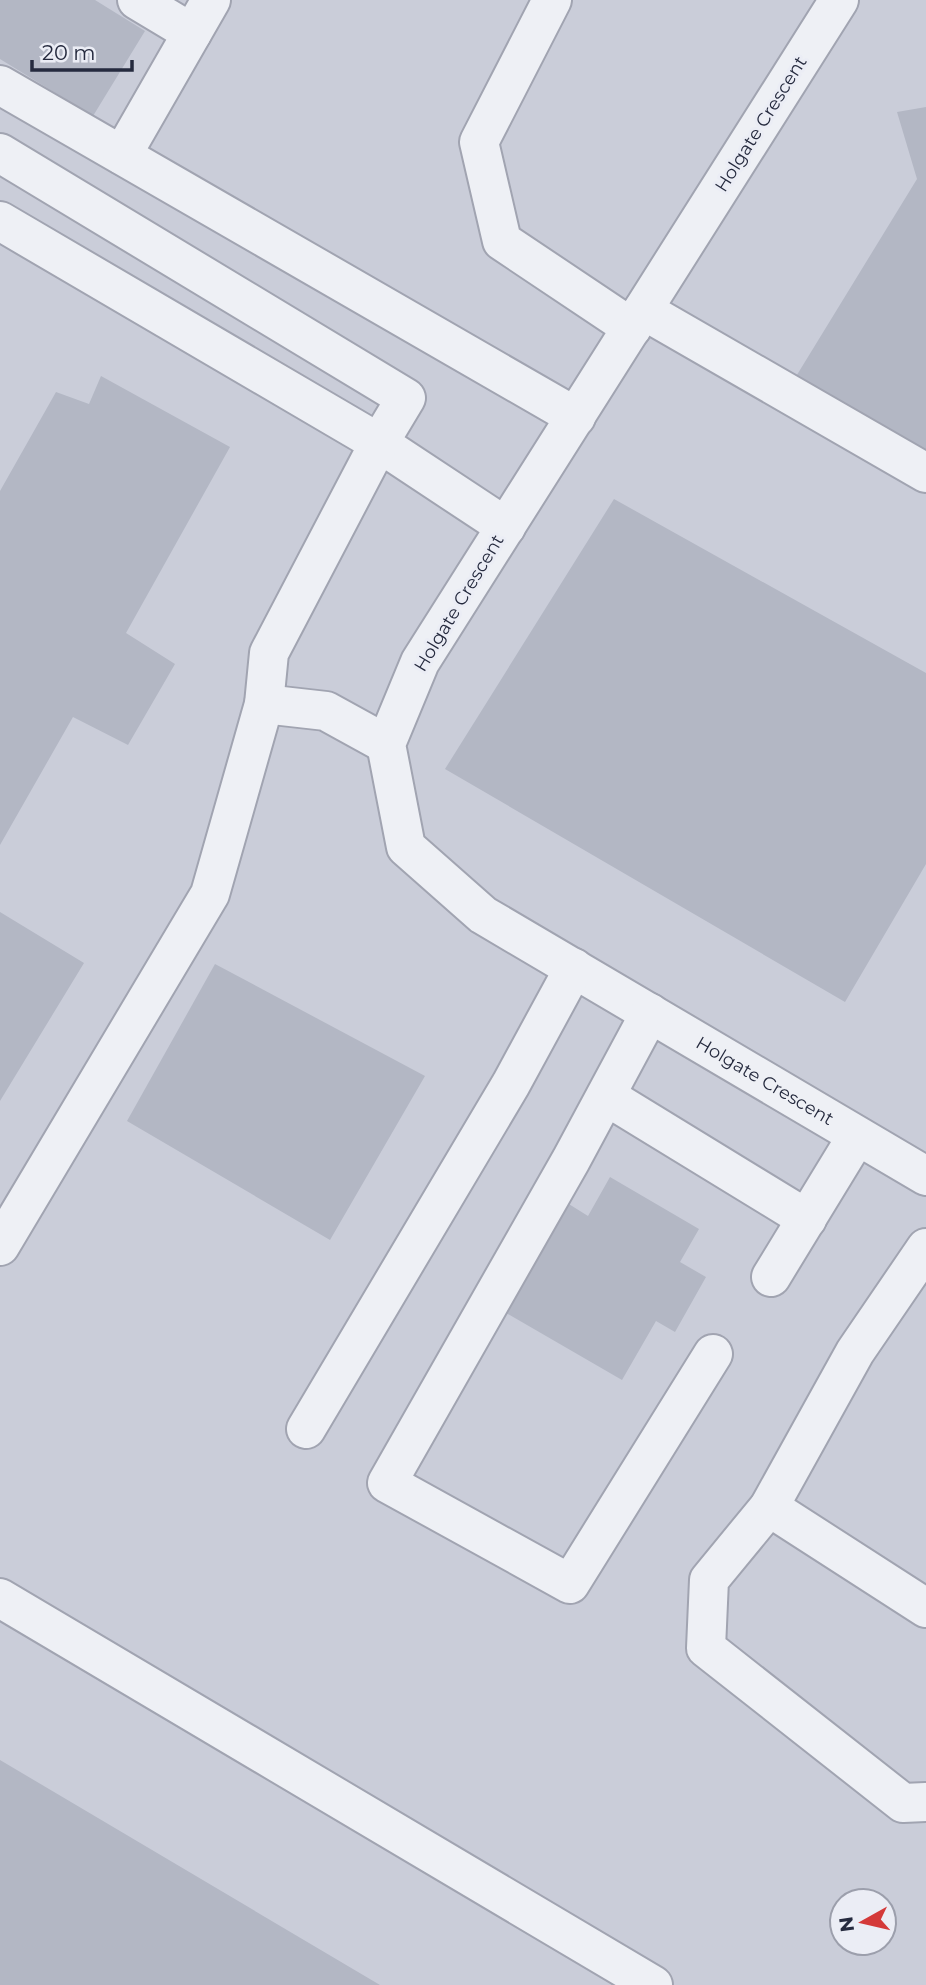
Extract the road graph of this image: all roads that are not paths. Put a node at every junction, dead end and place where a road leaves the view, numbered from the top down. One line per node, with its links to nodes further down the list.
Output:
1 (137, 0): 5 (street)
2 (211, 0): 5 (street)
3 (552, 0): 10 (street)
4 (839, 0): 10 (street, Holgate Crescent)
5 (192, 33): 8 (street)
6 (0, 85): 8 (street)
7 (0, 153): 12 (street)
8 (122, 155): 11 (street)
9 (0, 221): 12 (street)
10 (638, 319): 11 (street, Holgate Crescent); 13 (street)
11 (576, 417): 14 (street, Holgate Crescent)
12 (379, 443): 14 (street); 15 (street)
13 (926, 473)
14 (506, 527): 16 (street, Holgate Crescent)
15 (264, 705): 16 (street); 23 (street)
16 (386, 744): 17 (street, Holgate Crescent)
17 (574, 968): 18 (street, Holgate Crescent); 27 (street)
18 (650, 1013): 19 (street); 20 (street, Holgate Crescent)
19 (606, 1096): 22 (street); 26 (street)
20 (858, 1136): 21 (street, Holgate Crescent); 22 (street)
21 (926, 1176)
22 (807, 1219): 25 (street)
23 (0, 1246)
24 (926, 1248): 28 (street)
25 (771, 1277)
26 (713, 1354)
27 (306, 1429)
28 (769, 1507): 30 (street); 31 (street)
29 (0, 1598): 32 (street)
30 (926, 1608)
31 (926, 1802)
32 (653, 1985)

